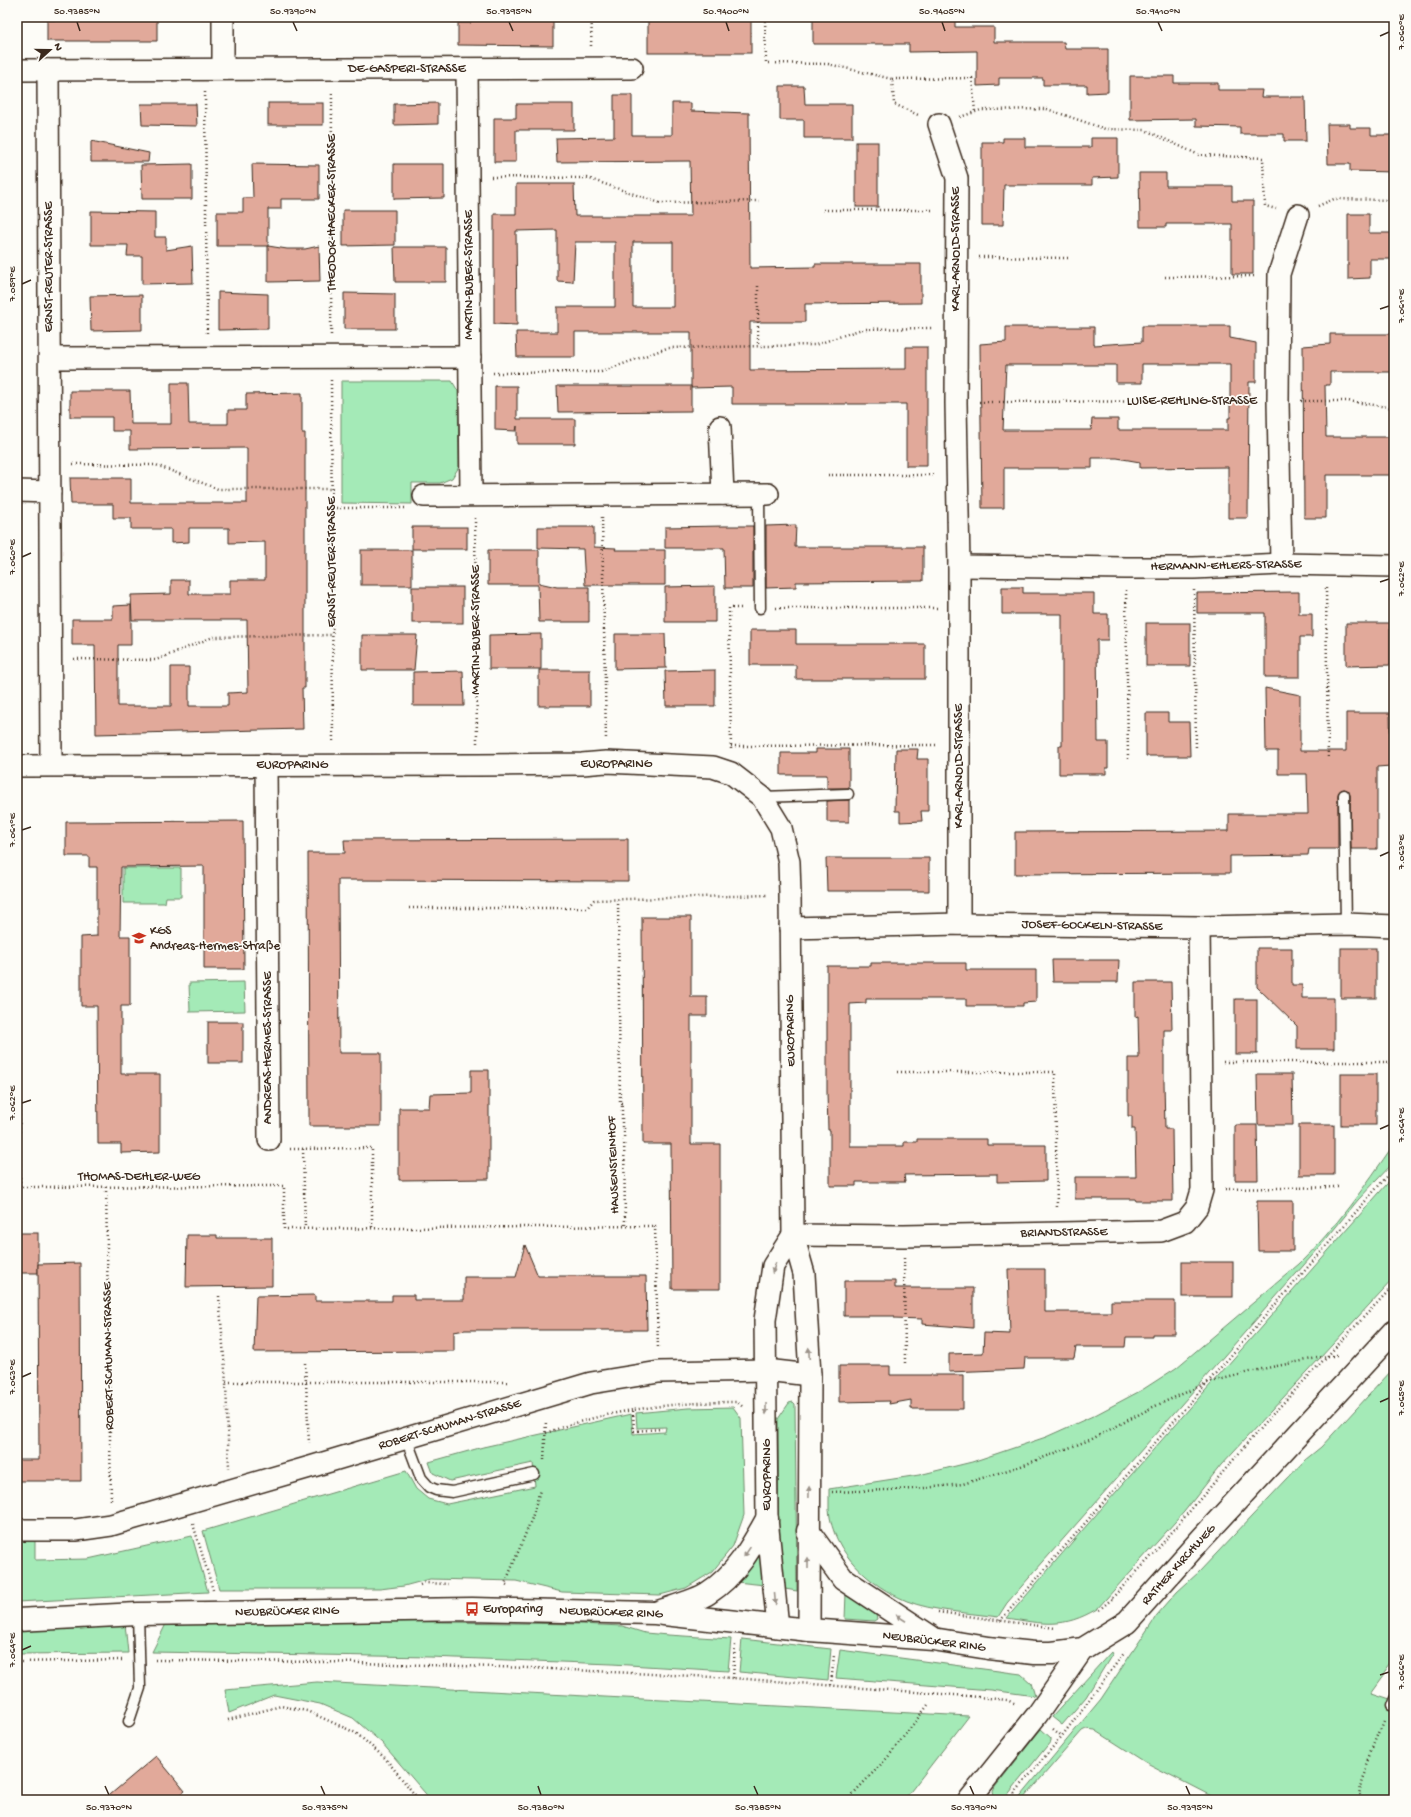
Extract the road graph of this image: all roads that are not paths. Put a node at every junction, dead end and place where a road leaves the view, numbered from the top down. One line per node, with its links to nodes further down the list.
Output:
1 (223, 17): 6 (street)
2 (632, 68): 3 (street, DE-GASPERI-STRASSE)
3 (467, 69): 6 (street, DE-GASPERI-STRASSE); 10 (street, MARTIN-BUBER-STRASSE)
4 (17, 70): 5 (street, DE-GASPERI-STRASSE)
5 (48, 70): 6 (street, DE-GASPERI-STRASSE); 9 (street, ERNST-REUTER-STRASSE)
6 (214, 70)
7 (939, 124): 19 (street, KARL-ARNOLD-STRASSE)
8 (1298, 215): 18 (street)
9 (50, 358): 10 (street); 13 (street, ERNST-REUTER-STRASSE)
10 (470, 365): 16 (street, MARTIN-BUBER-STRASSE)
11 (720, 427): 14 (street)
12 (17, 491): 13 (street)
13 (50, 492): 22 (street, ERNST-REUTER-STRASSE)
14 (723, 494): 15 (street); 16 (street)
15 (764, 494): 21 (lane)
16 (473, 495): 17 (street)
17 (424, 496)
18 (1281, 564): 19 (street, HERMANN-EHLERS-STRASSE); 20 (street, HERMANN-EHLERS-STRASSE)
19 (959, 566): 28 (street, KARL-ARNOLD-STRASSE)
20 (1393, 566)
21 (760, 608)
22 (52, 765): 23 (street, EUROPARING); 24 (street, EUROPARING)
23 (266, 765): 27 (street, EUROPARING); 33 (street, ANDREAS-HERMES-STRASSE)
24 (17, 766)
25 (848, 794): 27 (lane)
26 (1344, 795): 29 (lane)
27 (762, 797): 32 (street, EUROPARING)
28 (959, 924): 31 (street, JOSEF-GOCKELN-STRASSE); 32 (street, JOSEF-GOCKELN-STRASSE)
29 (1346, 924): 30 (street, JOSEF-GOCKELN-STRASSE); 31 (street, JOSEF-GOCKELN-STRASSE)
30 (1394, 926)
31 (1199, 927): 34 (street, BRIANDSTRASSE)
32 (790, 928): 34 (street, EUROPARING)
33 (269, 1140)
34 (793, 1235): 36 (street, EUROPARING, one-way to 36); 37 (street, EUROPARING, one-way to 34)
35 (1392, 1335): 49 (main road, RATHER KIRCHWEG)
36 (766, 1370): 37 (street); 38 (street, ROBERT-SCHUMAN-STRASSE); 40 (street, EUROPARING, one-way to 40)
37 (810, 1375): 42 (street, EUROPARING, one-way to 37)
38 (406, 1438): 39 (lane); 41 (street, ROBERT-SCHUMAN-STRASSE)
39 (534, 1474)
40 (767, 1519): 43 (main road, one-way to 43); 46 (street, EUROPARING, one-way to 46)
41 (17, 1530)
42 (808, 1531): 47 (street, EUROPARING, one-way to 42); 48 (main road, one-way to 42)
43 (655, 1613): 44 (main road, NEUBRÜCKER RING); 46 (main road, NEUBRÜCKER RING)
44 (138, 1614): 45 (main road, NEUBRÜCKER RING); 50 (lane)
45 (17, 1620)
46 (778, 1627): 47 (main road, NEUBRÜCKER RING)
47 (809, 1630): 48 (main road, NEUBRÜCKER RING)
48 (933, 1639): 49 (main road, NEUBRÜCKER RING)
49 (1083, 1649): 51 (street, RATHER KIRCHWEG)
50 (129, 1721)
51 (969, 1800)

